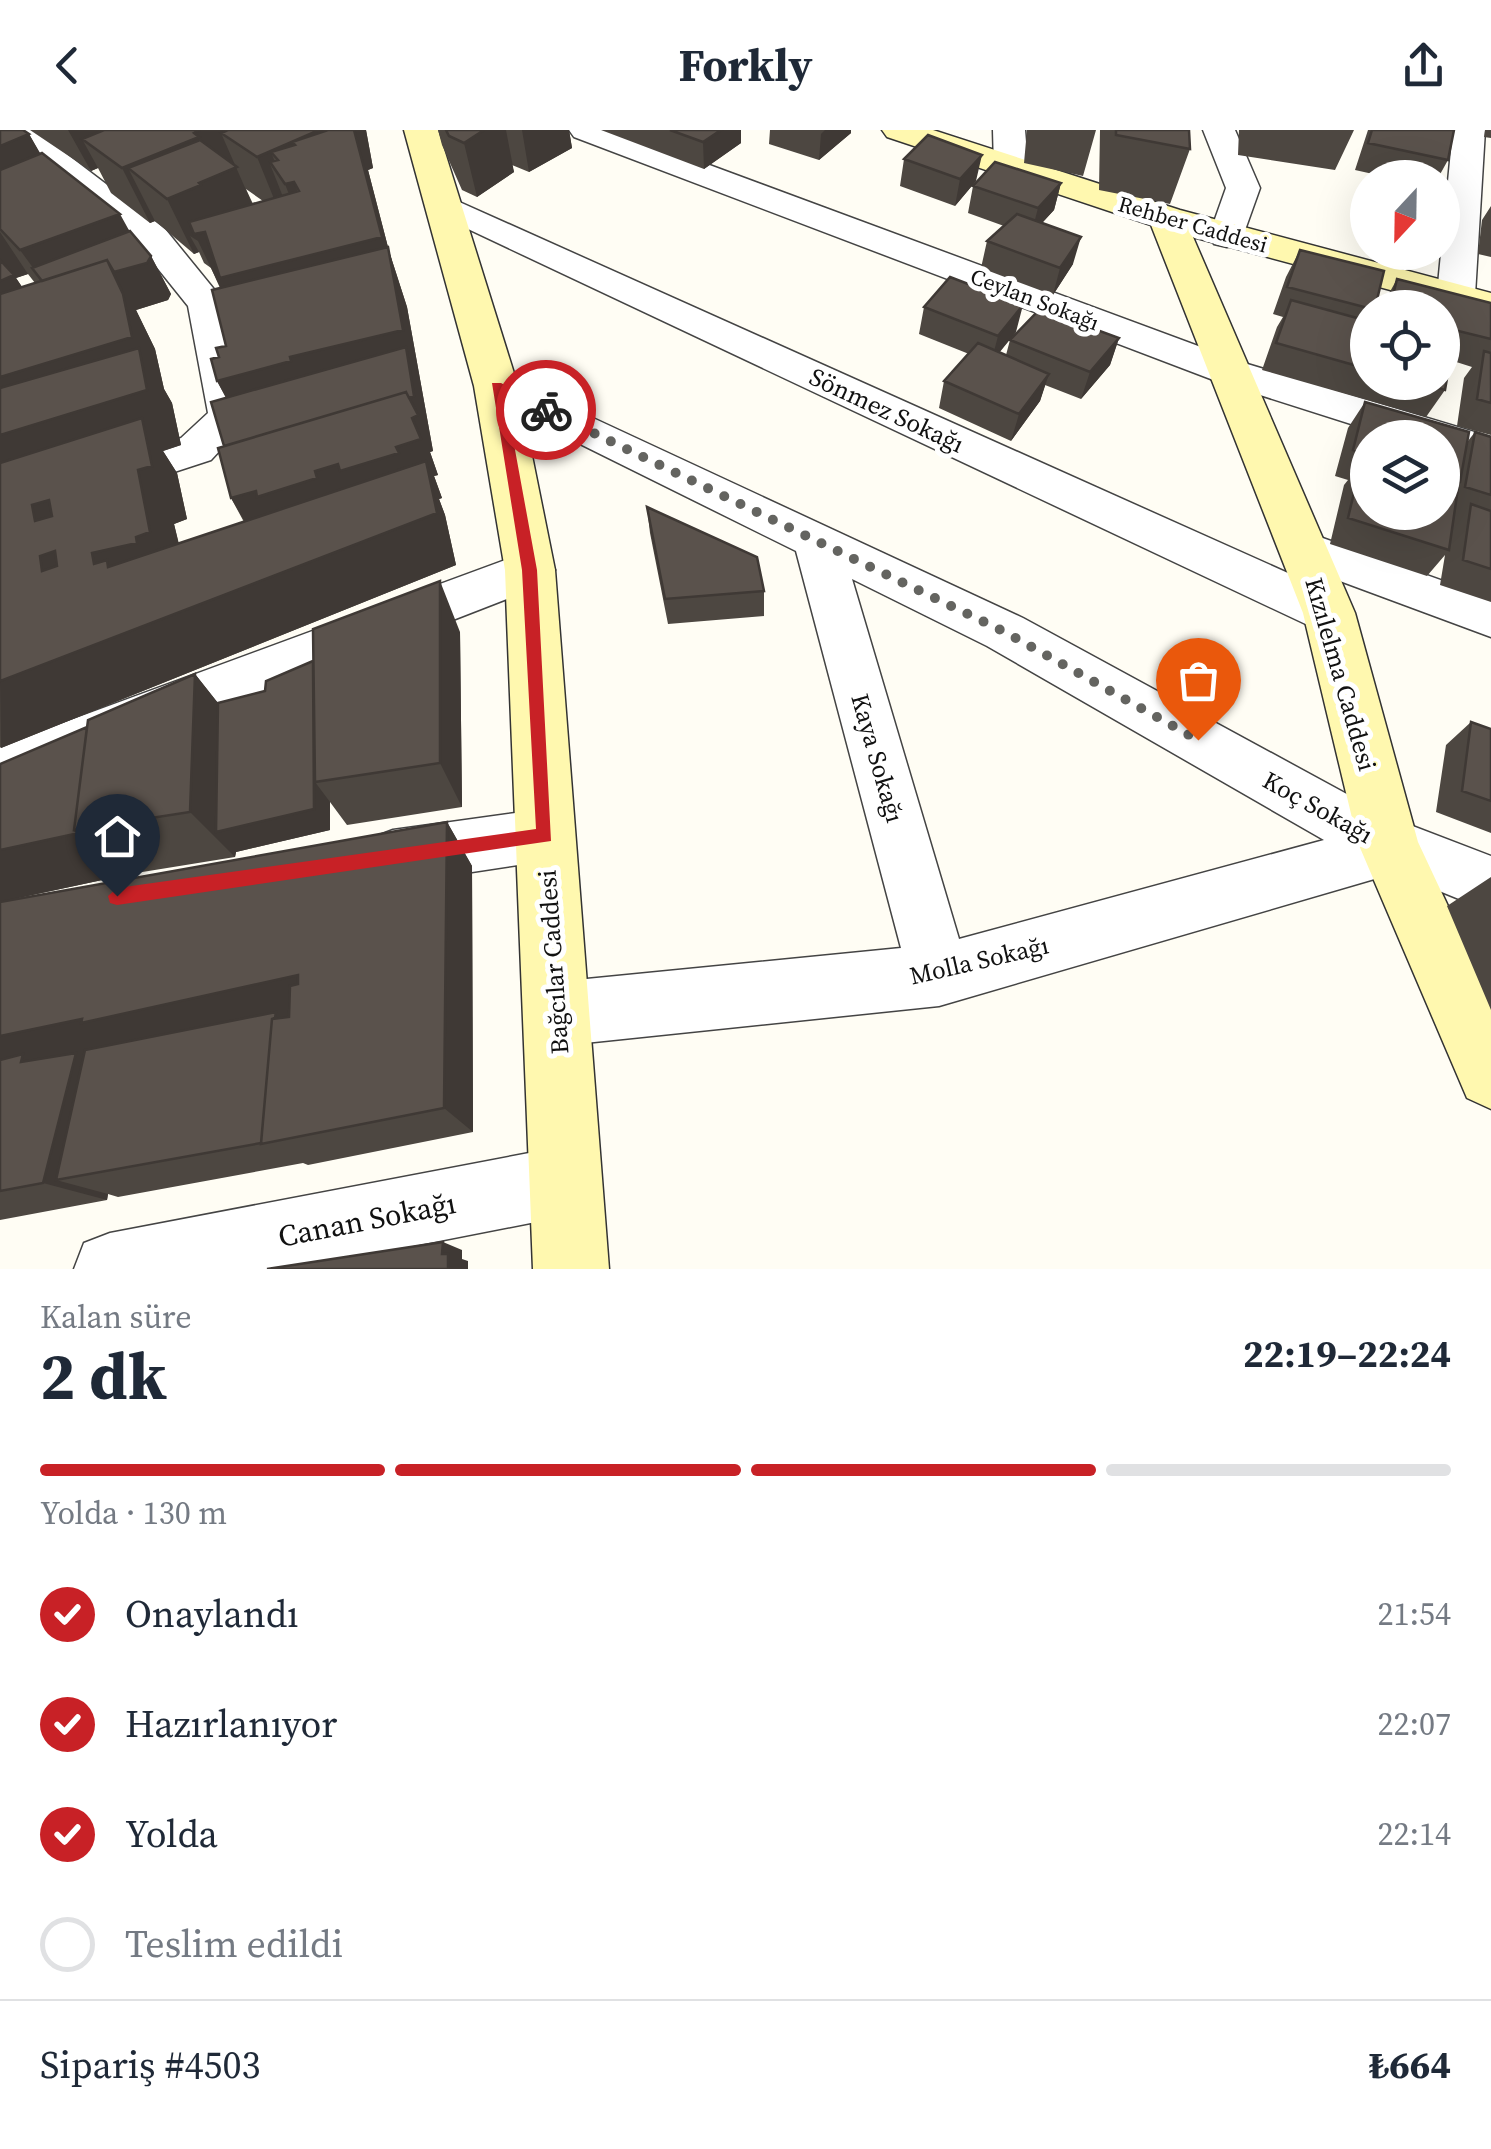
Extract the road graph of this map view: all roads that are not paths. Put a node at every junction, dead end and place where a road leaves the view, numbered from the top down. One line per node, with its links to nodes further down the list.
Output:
1 (15, 130): 16 (street)
2 (421, 130): 9 (main road, Bağcılar Caddesi)
3 (584, 130): 13 (street, Ceylan Sokağı)
4 (899, 130): 8 (main road, Rehber Caddesi)
5 (1009, 130): 8 (street)
6 (1219, 130): 11 (street)
7 (1469, 130): 12 (street)
8 (1011, 167): 10 (main road, Rehber Caddesi)
9 (446, 206): 14 (main road, Bağcılar Caddesi); 20 (street, Sönmez Sokağı)
10 (1167, 218): 11 (main road, Rehber Caddesi); 13 (main road, Kızılelma Caddesi)
11 (1227, 236): 12 (main road, Rehber Caddesi)
12 (1474, 300)
13 (1230, 372): 15 (street, Ceylan Sokağı); 18 (main road, Kızılelma Caddesi)
14 (496, 386): 17 (street, Koç Sokağı); 19 (main road, Bağcılar Caddesi)
15 (1491, 452)
16 (0, 512)
17 (817, 541): 24 (street, Koç Sokağı); 27 (street, Kaya Sokağı)
18 (1302, 549): 20 (main road, Kızılelma Caddesi); 21 (street)
19 (530, 570): 22 (street); 23 (main road, Bağcılar Caddesi)
20 (1329, 614): 24 (main road, Kızılelma Caddesi)
21 (1491, 618)
22 (0, 771)
23 (545, 835): 25 (street); 28 (main road, Bağcılar Caddesi)
24 (1389, 846): 26 (street, Koç Sokağı); 27 (street, Molla Sokağı); 29 (main road, Kızılelma Caddesi)
25 (350, 863)
26 (1491, 884)
27 (939, 975): 28 (street, Molla Sokağı)
28 (556, 1014): 30 (main road, Bağcılar Caddesi)
29 (1491, 1074)
30 (566, 1182): 31 (street, Canan Sokağı); 32 (main road, Bağcılar Caddesi)
31 (110, 1269)
32 (571, 1269)

